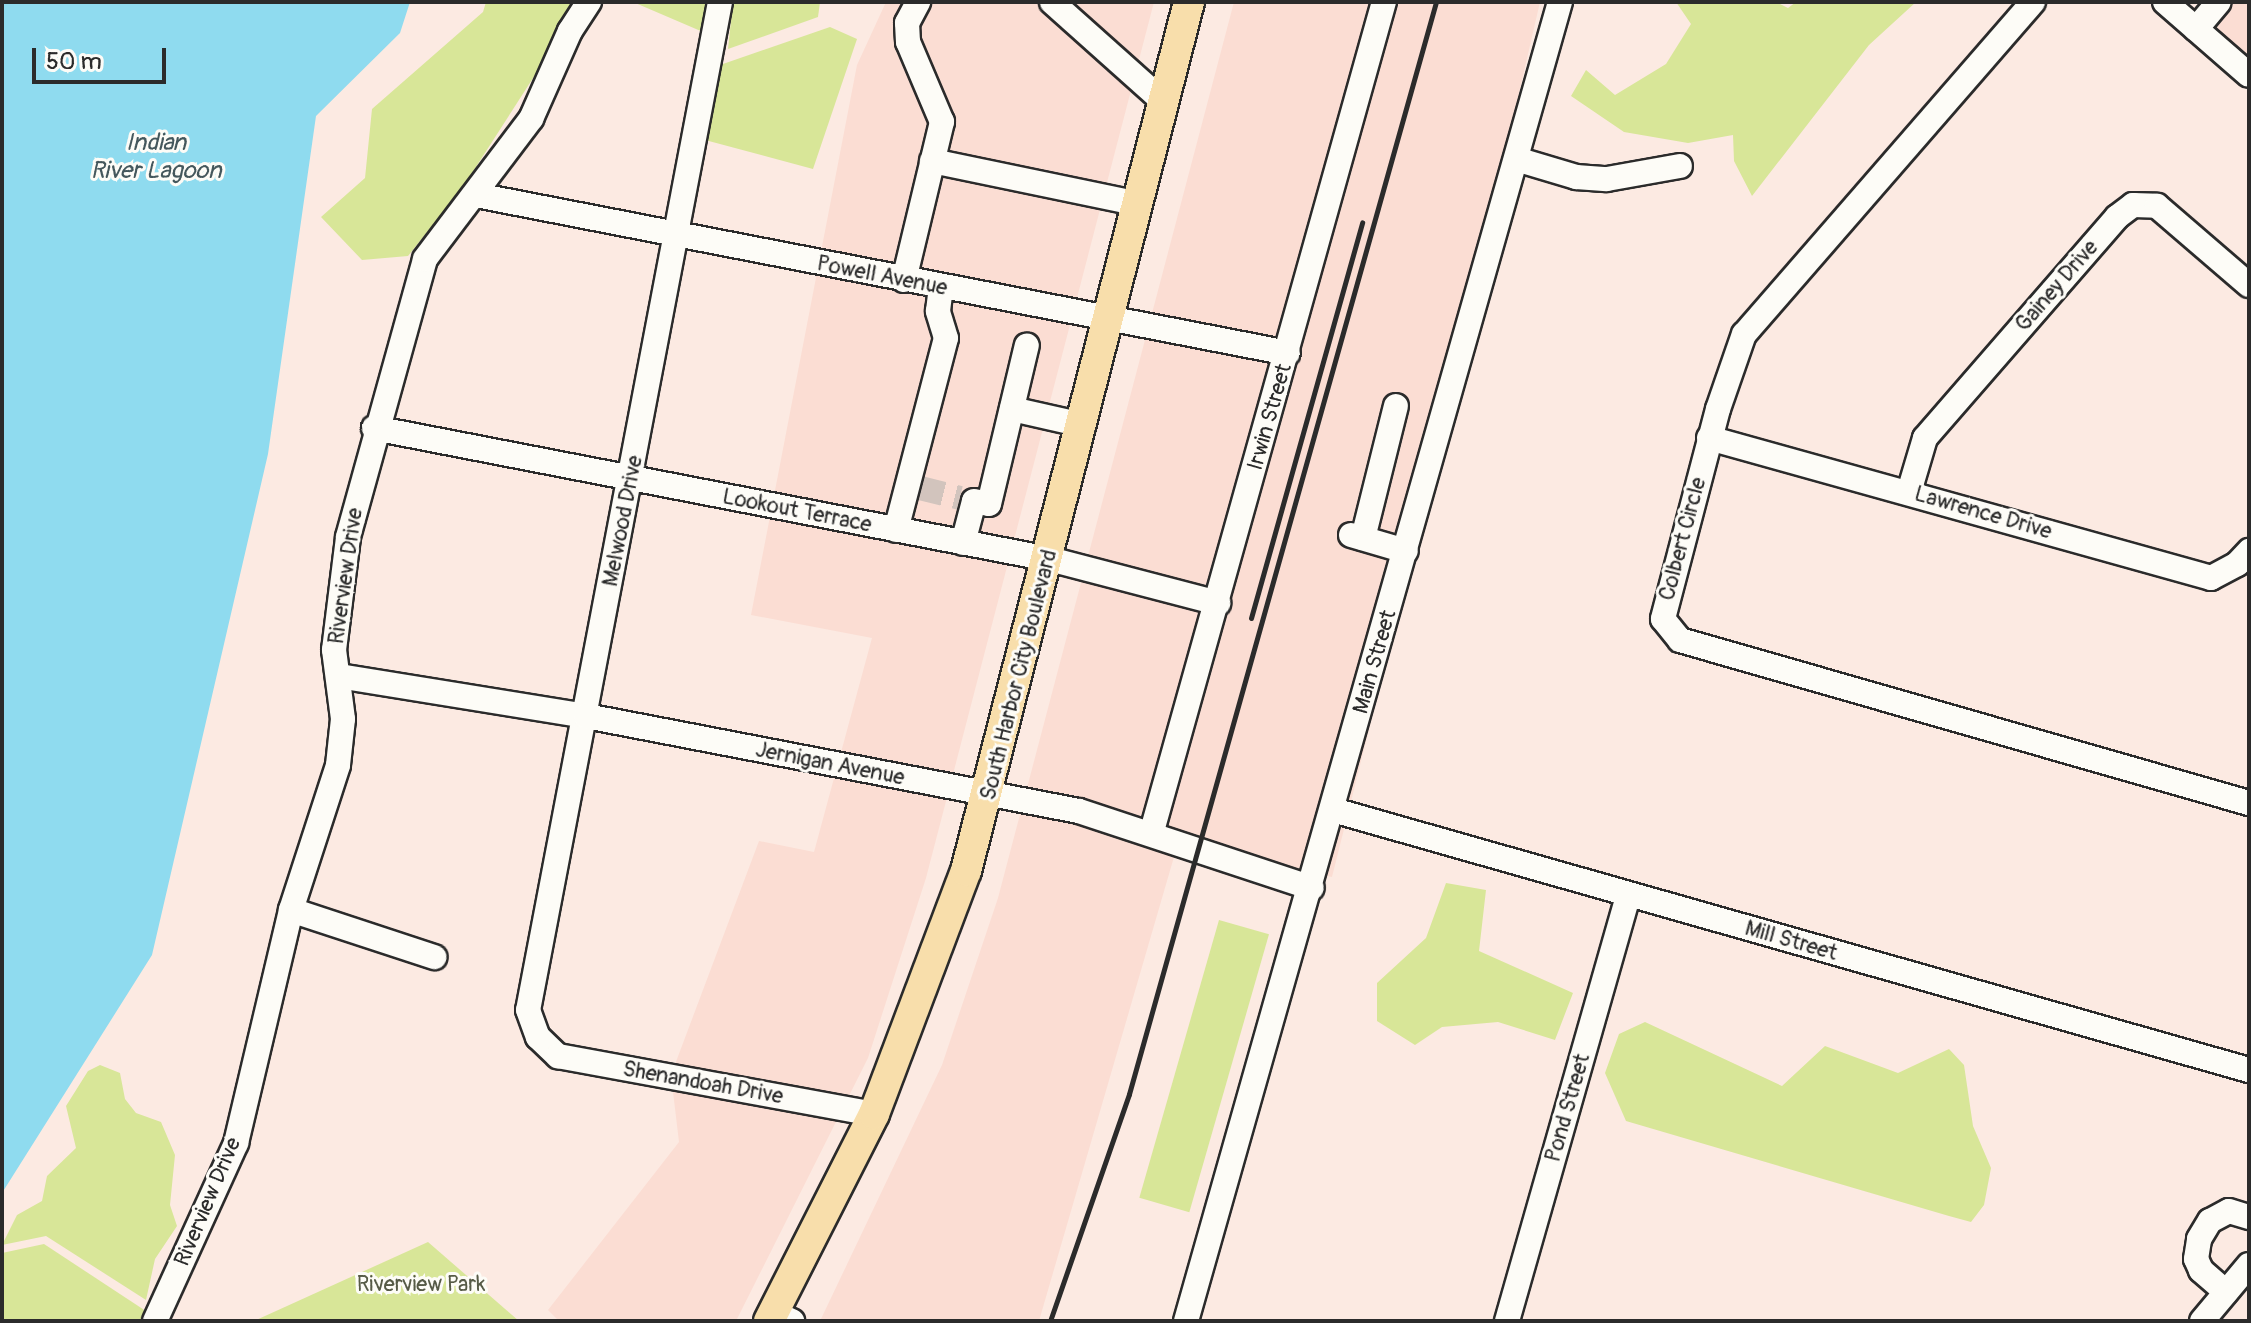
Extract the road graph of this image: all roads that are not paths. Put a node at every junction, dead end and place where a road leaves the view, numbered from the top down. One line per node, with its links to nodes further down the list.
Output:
1 (589, 2): 17 (street, Riverview Drive)
2 (720, 2): 19 (street, Melwood Drive)
3 (918, 2): 15 (street)
4 (1052, 2): 13 (street)
5 (1189, 2): 13 (main road, South Harbor City Boulevard)
6 (1384, 2): 25 (street, Irwin Street)
7 (1560, 2): 14 (street, Main Street)
8 (2033, 2): 30 (street, Colbert Circle)
9 (2165, 2): 11 (street)
10 (2219, 2): 11 (street)
11 (2196, 29): 12 (street)
12 (2248, 71)
13 (1165, 103): 18 (main road, South Harbor City Boulevard)
14 (1516, 159): 16 (street); 35 (street, Main Street)
15 (932, 161): 18 (street); 20 (street)
16 (1680, 166)
17 (476, 195): 19 (street, Powell Avenue); 29 (street, Riverview Drive)
18 (1139, 204): 23 (main road, South Harbor City Boulevard)
19 (675, 235): 20 (street, Powell Avenue); 31 (street, Melwood Drive)
20 (904, 280): 22 (street, Powell Avenue)
21 (2249, 285): 32 (street, Gainey Drive)
22 (941, 288): 23 (street, Powell Avenue); 33 (street)
23 (1109, 321): 25 (street, Powell Avenue); 28 (main road, South Harbor City Boulevard)
24 (1027, 345): 27 (street)
25 (1288, 353): 38 (street, Irwin Street)
26 (1396, 406): 35 (street)
27 (1012, 409): 28 (street); 34 (street)
28 (1083, 425): 37 (main road, South Harbor City Boulevard)
29 (374, 428): 31 (street, Lookout Terrace); 39 (street, Riverview Drive)
30 (1709, 438): 32 (street, Lawrence Drive); 42 (street, Colbert Circle)
31 (632, 481): 33 (street, Lookout Terrace); 40 (street, Melwood Drive)
32 (1909, 492): 36 (street, Lawrence Drive)
33 (896, 530): 34 (street, Lookout Terrace)
34 (963, 543): 37 (street, Lookout Terrace)
35 (1406, 551): 43 (street, Main Street)
36 (2249, 551)
37 (1049, 559): 38 (street, Lookout Terrace); 41 (main road, South Harbor City Boulevard)
38 (1218, 603): 44 (street, Irwin Street)
39 (339, 676): 40 (street, Jernigan Avenue); 47 (street, Riverview Drive)
40 (586, 716): 41 (street, Jernigan Avenue); 49 (street, Melwood Drive)
41 (989, 796): 44 (street, Jernigan Avenue); 51 (main road, South Harbor City Boulevard)
42 (2249, 803)
43 (1333, 810): 45 (street, Main Street); 46 (street, Mill Street)
44 (1152, 831): 45 (street, Jernigan Avenue)
45 (1312, 888): 57 (street, Main Street)
46 (1628, 895): 50 (street, Mill Street); 58 (street, Pond Street)
47 (291, 910): 48 (street); 56 (street, Riverview Drive)
48 (434, 957)
49 (538, 1037): 51 (street, Shenandoah Drive)
50 (2249, 1070)
51 (874, 1114): 55 (main road, South Harbor City Boulevard)
52 (2249, 1217): 54 (street)
53 (2249, 1265): 54 (street)
54 (2226, 1292): 59 (street)
55 (778, 1318)
56 (155, 1321)
57 (1186, 1321)
58 (1507, 1321)
59 (2203, 1321)

